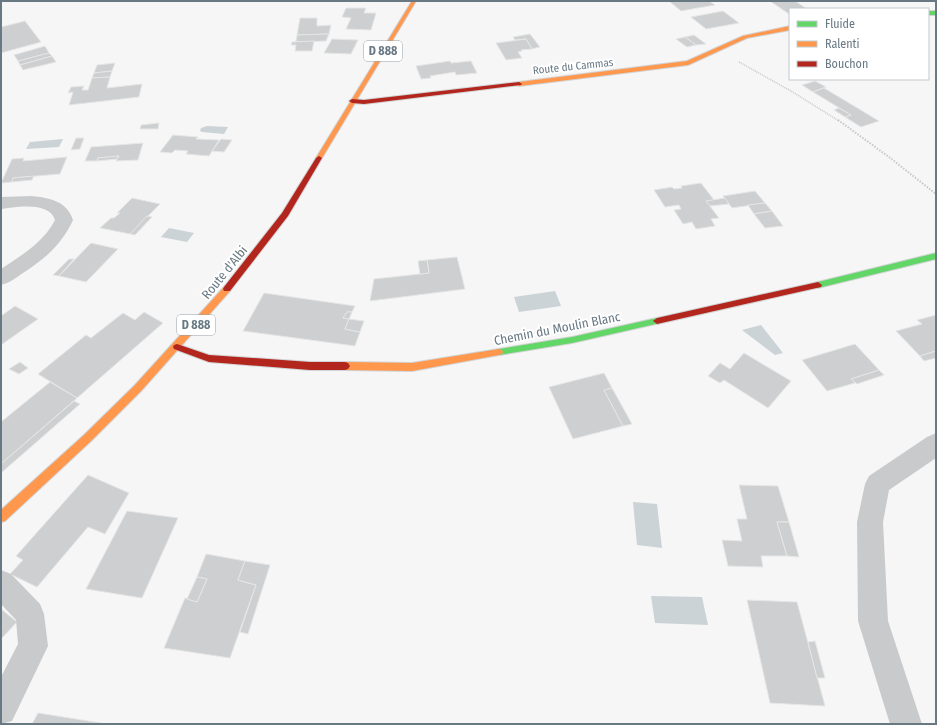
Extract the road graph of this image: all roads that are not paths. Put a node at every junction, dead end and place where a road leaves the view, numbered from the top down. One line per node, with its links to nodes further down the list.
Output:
1 (414, 1): 3 (street, Route d'Albi / D 888)
2 (789, 28): 3 (street, Route du Cammas)
3 (352, 101): 7 (street, Route d'Albi / D 888)
4 (1, 203): 6 (street)
5 (936, 256): 7 (street, Chemin du Moulin Blanc)
6 (1, 278)
7 (177, 347): 9 (street, Route d'Albi / D 888)
8 (936, 444): 12 (street)
9 (1, 517)
10 (1, 584): 11 (street)
11 (1, 710)
12 (906, 724)

